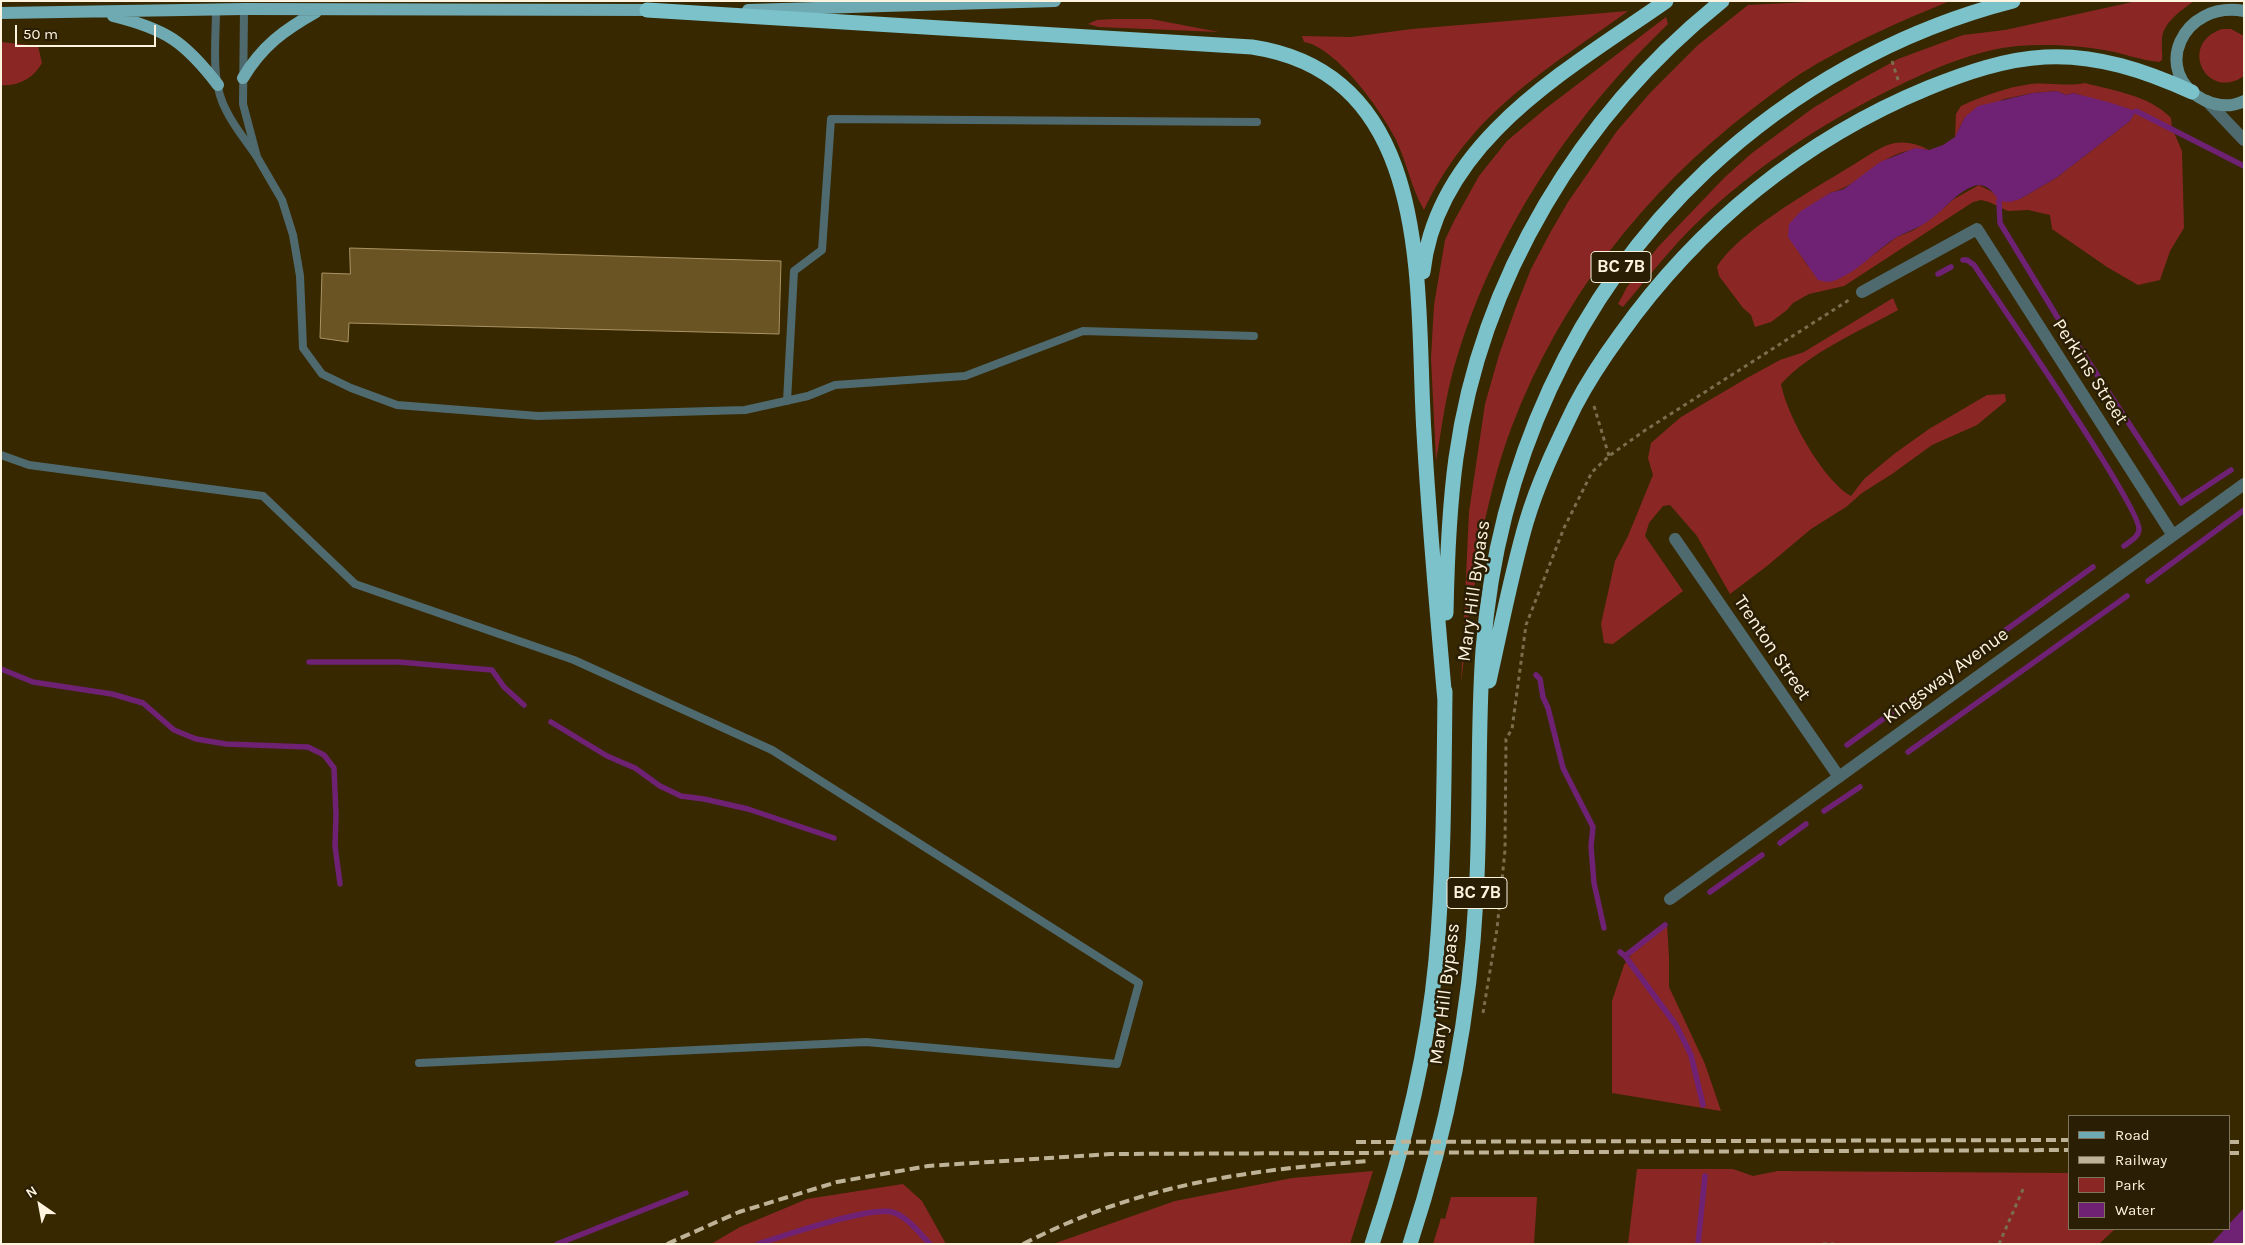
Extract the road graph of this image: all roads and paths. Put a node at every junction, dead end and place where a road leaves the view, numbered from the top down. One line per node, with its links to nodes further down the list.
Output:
1 (1055, 1): 7 (main road)
2 (1666, 1): 23 (highway)
3 (1722, 1): 32 (highway, Mary Hill Bypass / BC 7B)
4 (2013, 1): 12 (highway, Mary Hill Bypass / BC 7B)
5 (245, 5): 6 (main road); 8 (main road); 13 (lane)
6 (216, 6): 10 (main road); 14 (lane)
7 (647, 10): 8 (main road); 23 (highway)
8 (318, 11): 13 (main road)
9 (2244, 11): 15 (street)
10 (94, 12): 11 (main road); 14 (main road)
11 (1, 13)
12 (1887, 47): 16 (path); 33 (highway, Mary Hill Bypass / BC 7B)
13 (243, 78): 21 (lane)
14 (218, 85): 21 (lane)
15 (2192, 92): 16 (highway); 17 (street)
16 (1904, 98): 25 (highway)
17 (2207, 101): 18 (street); 20 (street)
18 (2244, 101)
19 (1257, 122): 26 (lane)
20 (2244, 140)
21 (257, 157): 26 (lane)
22 (1862, 292): 28 (path); 30 (street, Perkins Street)
23 (1420, 306): 32 (highway)
24 (1254, 336): 26 (lane)
25 (1588, 385): 28 (path); 33 (highway)
26 (787, 401)
27 (1, 455): 37 (lane)
28 (1609, 456): 34 (path)
29 (2244, 484): 30 (street, Kingsway Avenue)
30 (2172, 534): 35 (street, Kingsway Avenue)
31 (1675, 539): 35 (street, Trenton Street)
32 (1445, 701): 39 (highway, Mary Hill Bypass / BC 7B)
33 (1480, 720): 40 (highway, Mary Hill Bypass / BC 7B)
34 (1506, 739)
35 (1838, 778): 36 (street, Kingsway Avenue)
36 (1670, 899)
37 (419, 1063)
38 (2024, 1187): 43 (path)
39 (1372, 1244)
40 (1410, 1244)
41 (1823, 1244): 42 (path)
42 (1834, 1244)
43 (1999, 1244)

